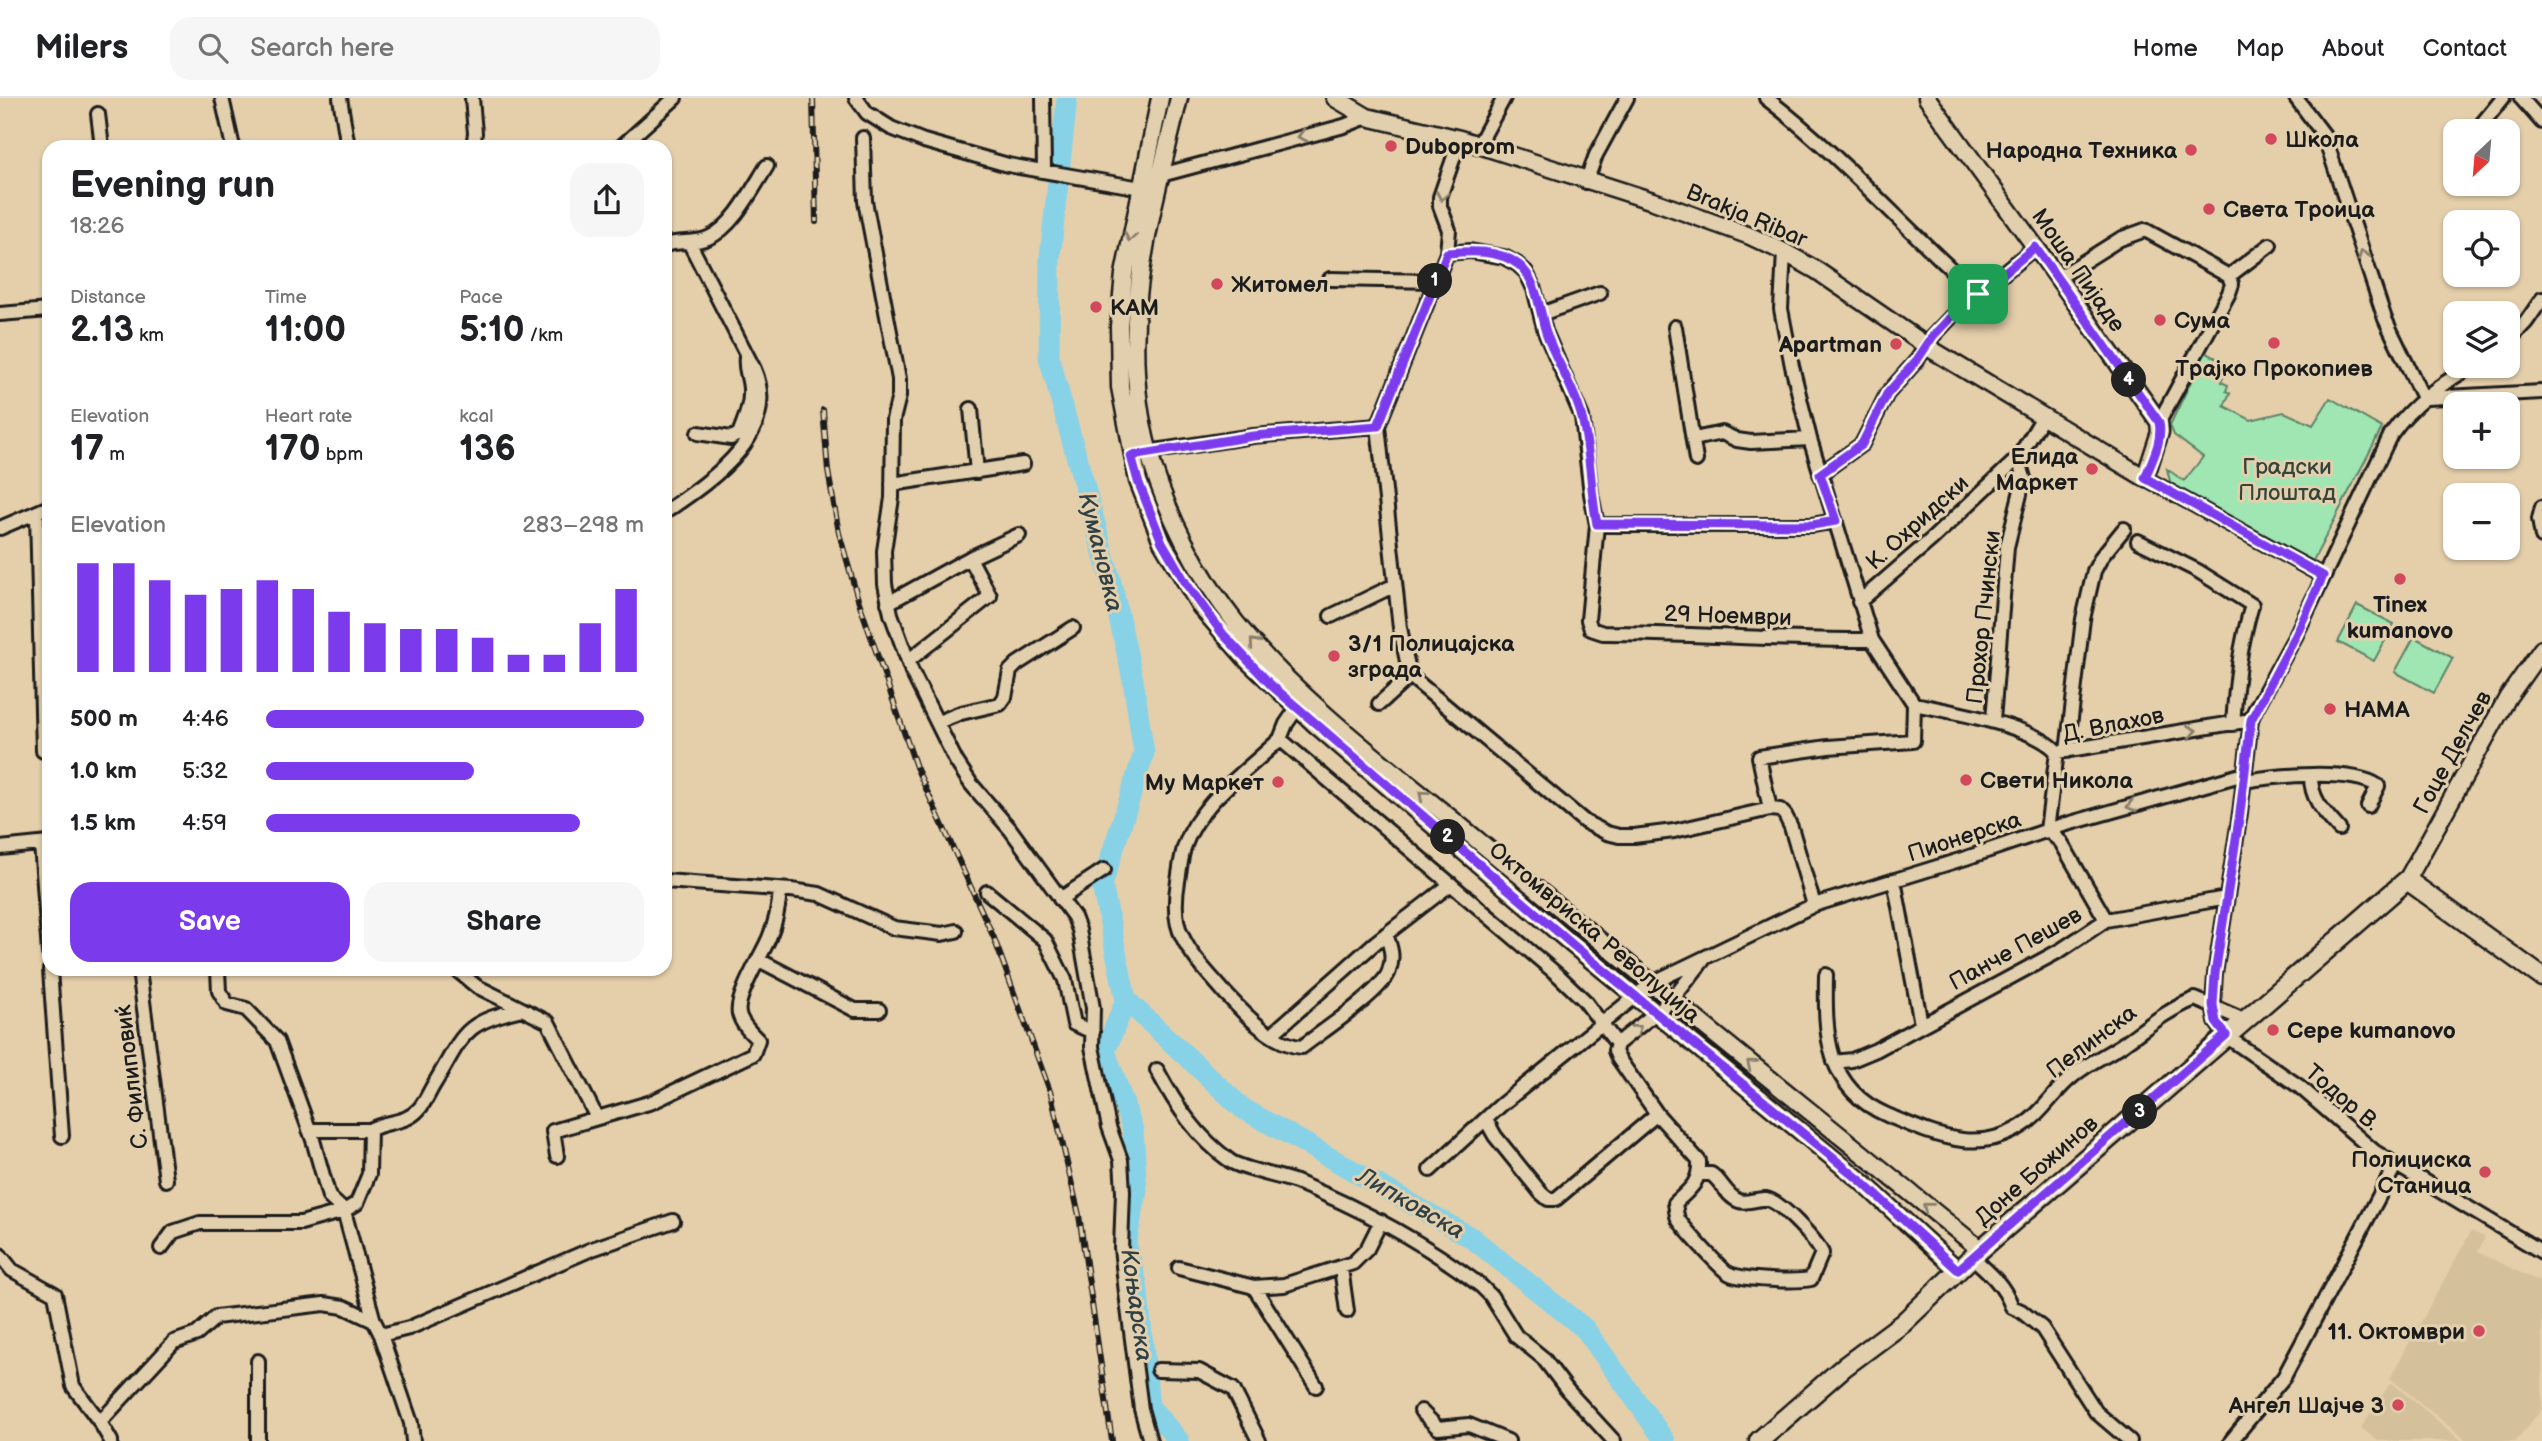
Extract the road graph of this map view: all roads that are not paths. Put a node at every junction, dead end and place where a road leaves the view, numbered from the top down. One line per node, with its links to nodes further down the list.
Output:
1 (222, 98): 24 (street)
2 (340, 98): 25 (street)
3 (472, 98): 26 (street)
4 (675, 98): 27 (street)
5 (856, 98): 30 (street)
6 (1043, 98): 30 (street)
7 (1160, 98): 33 (street, Октомвриска Револуција)
8 (1179, 98): 31 (street, Октомвриска Револуција)
9 (1335, 98): 18 (street, Brakja Ribar)
10 (1504, 98): 28 (street)
11 (1627, 98): 32 (street)
12 (1766, 98): 45 (street)
13 (1927, 98): 37 (street, Моша Пијаде)
14 (2503, 98): 19 (street)
15 (2521, 98): 20 (street)
16 (2299, 99): 58 (street, one-way to 16)
17 (98, 114): 23 (street)
18 (1367, 117): 22 (street, Brakja Ribar); 31 (street, one-way to 31)
19 (2486, 119)
20 (2542, 122)
21 (863, 138): 74 (street)
22 (1460, 139): 28 (street, Brakja Ribar); 39 (street, one-way to 39)
23 (101, 140)
24 (231, 140)
25 (347, 140)
26 (474, 140)
27 (629, 140)
28 (1478, 146): 32 (street, Brakja Ribar)
29 (767, 166): 35 (street)
30 (1044, 170): 33 (street)
31 (1161, 175): 66 (street, Октомвриска Револуција)
32 (1586, 181): 38 (street, Brakja Ribar)
33 (1140, 188): 67 (street, Октомвриска Револуција, one-way to 67)
34 (672, 242): 35 (street)
35 (689, 242): 53 (street)
36 (2270, 246): 40 (street)
37 (2035, 247): 41 (street, Моша Пијаде); 45 (street)
38 (1784, 252): 52 (street, Brakja Ribar); 65 (street)
39 (1447, 253): 43 (street); 49 (street)
40 (2229, 276): 41 (street); 61 (street)
41 (2058, 278): 61 (street, Моша Пијаде)
42 (1330, 279): 43 (street)
43 (1435, 281): 62 (street)
44 (1600, 293): 49 (street)
45 (1978, 294): 52 (street)
46 (2542, 299): 51 (street)
47 (42, 311): 48 (street)
48 (0, 314)
49 (1541, 314): 79 (street)
50 (1675, 327): 64 (street)
51 (2520, 329)
52 (1926, 346): 60 (street, Brakja Ribar); 72 (street)
53 (747, 356): 63 (street); 75 (street)
54 (2452, 378): 58 (street)
55 (2542, 392): 56 (street)
56 (2520, 393)
57 (2443, 397): 58 (street)
58 (2423, 398): 86 (street)
59 (971, 410): 71 (street)
60 (2043, 417): 68 (street); 73 (street, Brakja Ribar)
61 (2159, 422): 73 (street)
62 (1378, 426): 66 (street); 87 (street)
63 (698, 433)
64 (1694, 439): 65 (street); 69 (street)
65 (1810, 439): 72 (street)
66 (1149, 452): 67 (street); 134 (street, Октомвриска Револуција, one-way to 66)
67 (1131, 456): 98 (street, Октомвриска Револуција)
68 (2018, 458): 88 (street, К. Охридски); 99 (street, Прохор Пчински)
69 (1696, 460)
70 (1023, 464): 71 (street)
71 (977, 472): 74 (street)
72 (1820, 474): 78 (street)
73 (2145, 478): 86 (street)
74 (892, 484): 89 (street)
75 (672, 507)
76 (2542, 507): 83 (street)
77 (42, 510): 80 (street)
78 (1836, 521): 79 (street); 88 (street)
79 (1597, 524): 92 (street, 29 Ноември)
80 (0, 528)
81 (2124, 530): 104 (street)
82 (1019, 535): 85 (street)
83 (2542, 537)
84 (2138, 541): 102 (street)
85 (970, 558): 89 (street); 94 (street)
86 (2323, 576): 100 (street)
87 (1395, 585): 90 (street); 95 (street)
88 (1859, 602): 92 (street)
89 (888, 603): 94 (street)
90 (1331, 616)
91 (1073, 628): 101 (street)
92 (1872, 639): 97 (street)
93 (2542, 649): 115 (street, Гоце Делчев)
94 (908, 661): 101 (street)
95 (1410, 676): 96 (street); 108 (street)
96 (1379, 704)
97 (1914, 704): 99 (street); 108 (street)
98 (1297, 708): 103 (street); 135 (street, Октомвриска Револуција)
99 (1993, 720): 104 (street)
100 (2251, 720): 102 (street, Д. Влахов); 106 (street)
101 (938, 722): 121 (street)
102 (2233, 724): 104 (street, Д. Влахов, one-way to 102)
103 (1280, 739): 117 (street); 145 (street)
104 (2062, 752): 110 (street, Д. Влахов)
105 (2311, 777): 106 (street, Пионерска); 107 (street, Пионерска); 109 (street)
106 (2243, 778): 110 (street, Пионерска, one-way to 110); 120 (street)
107 (2368, 806)
108 (1770, 809): 122 (street)
109 (2339, 829)
110 (2047, 830): 114 (street, Пионерска); 123 (street)
111 (42, 844): 112 (street)
112 (0, 848)
113 (1104, 870): 121 (street)
114 (1894, 880): 122 (street, Пионерска); 143 (street)
115 (2407, 880): 133 (main road); 141 (main road, Доне Божинов)
116 (672, 882): 118 (street)
117 (1451, 884): 125 (street); 142 (street)
118 (780, 890): 124 (street); 127 (street)
119 (987, 892): 144 (street)
120 (2226, 898): 123 (street, Панче Пешев); 137 (street)
121 (1060, 899): 144 (street)
122 (1814, 905): 126 (street, Пионерска)
123 (2106, 920): 143 (street, Панче Пешев)
124 (956, 931)
125 (1386, 934): 145 (street); 145 (street)
126 (1704, 958): 134 (street, Пионерска); 136 (street, Пионерска)
127 (759, 960): 139 (street); 151 (street)
128 (1826, 975): 148 (street, Пелинска)
129 (50, 976): 155 (street)
130 (140, 976): 160 (street, С. Филиповиќ)
131 (218, 976): 153 (street)
132 (464, 976): 138 (street)
133 (2542, 977)
134 (1652, 983): 135 (street, Пионерска); 136 (street, Октомвриска Револуција)
135 (1636, 996): 140 (street, Октомвриска Револуција); 142 (street, Пионерска)
136 (1672, 1000): 140 (street, Пионерска); 166 (street, Октомвриска Револуција, one-way to 136)
137 (2213, 1005): 141 (street, Пелинска); 146 (street); 148 (street, Пелинска)
138 (522, 1009): 151 (street); 154 (street)
139 (879, 1010)
140 (1657, 1013): 147 (street, Пионерска, one-way to 140); 170 (street, Октомвриска Револуција)
141 (2244, 1020): 146 (main road, Доне Божинов)
142 (1601, 1023): 147 (street); 152 (street, Пионерска)
143 (1921, 1024): 148 (street, Панче Пешев)
144 (1093, 1032): 183 (street)
145 (1271, 1035)
146 (2226, 1035): 157 (street, Тодор В.); 166 (main road, Доне Божинов)
147 (1617, 1044): 150 (street)
148 (1834, 1062)
149 (1157, 1070): 163 (street)
150 (1657, 1114): 152 (street); 159 (street)
151 (597, 1118): 156 (street)
152 (1486, 1121): 158 (street, Пионерска)
153 (309, 1130): 154 (street); 161 (street)
154 (370, 1130): 161 (street)
155 (62, 1136)
156 (556, 1156)
157 (2396, 1164): 165 (street, Тодор В.); 189 (street)
158 (1430, 1170)
159 (1700, 1174): 159 (street)
160 (166, 1180)
161 (344, 1211): 164 (street); 173 (street)
162 (673, 1221): 174 (street)
163 (1381, 1221): 169 (street); 186 (street)
164 (161, 1248)
165 (2542, 1252)
166 (1976, 1253): 170 (main road, Доне Божинов); 188 (street)
167 (0, 1255): 179 (street)
168 (1179, 1268): 171 (street)
169 (1341, 1268): 171 (street); 172 (street)
170 (1958, 1270): 187 (main road, Доне Божинов)
171 (1254, 1287): 177 (street)
172 (1347, 1311)
173 (374, 1321): 174 (street); 179 (street)
174 (381, 1335): 182 (street)
175 (257, 1361): 181 (street)
176 (1158, 1370): 184 (street)
177 (1316, 1386)
178 (1421, 1411): 185 (street)
179 (100, 1422): 180 (street)
180 (111, 1441)
181 (258, 1441)
182 (413, 1441)
183 (1150, 1441)
184 (1259, 1441)
185 (1508, 1441)
186 (1614, 1441)
187 (1759, 1441)
188 (2130, 1441)
189 (2231, 1441)

